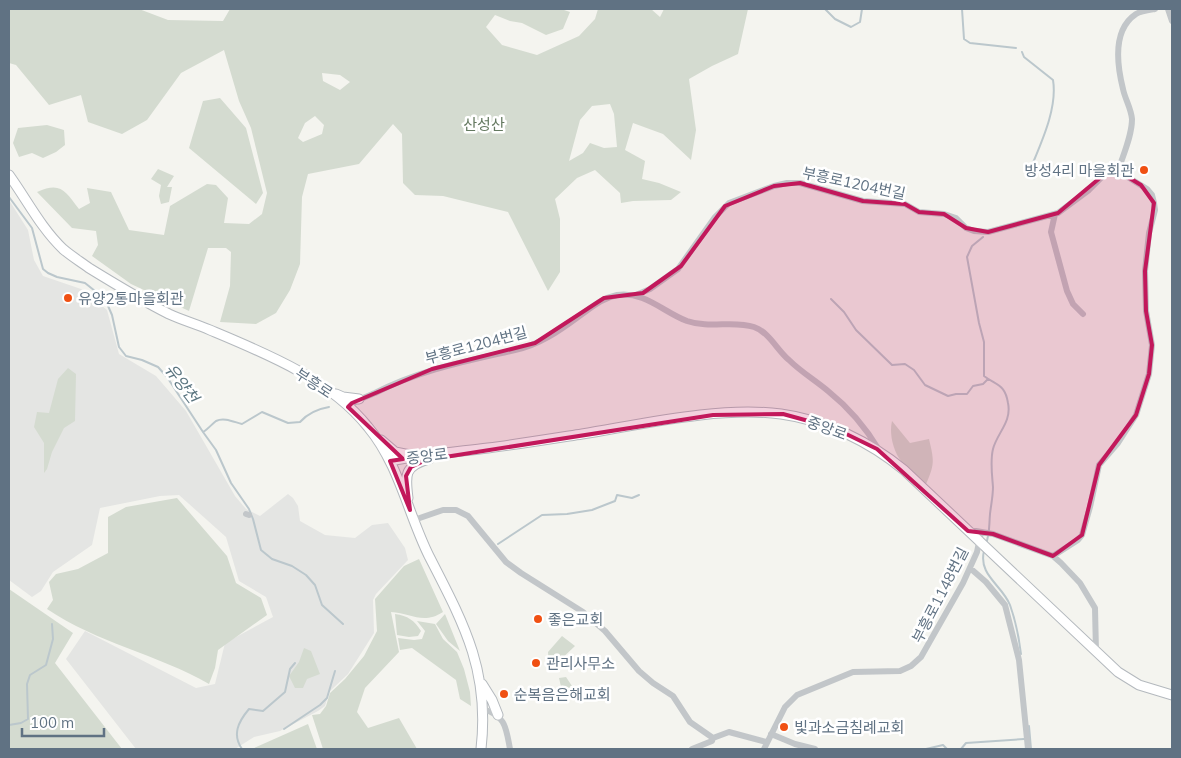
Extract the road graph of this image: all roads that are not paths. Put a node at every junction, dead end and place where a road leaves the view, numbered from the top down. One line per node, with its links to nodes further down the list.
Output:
1 (1155, 9): 4 (street)
2 (1168, 9): 3 (street)
3 (1172, 21)
4 (1118, 171): 6 (street, 부흥로1204번길); 22 (street)
5 (9, 175): 9 (main road, 부흥로)
6 (1055, 214): 7 (street, 부흥로1204번길); 8 (street)
7 (635, 295): 10 (street, 부흥로1204번길); 13 (street, 부흥로1204번길)
8 (1083, 314)
9 (330, 391): 10 (main road); 11 (main road, 부흥로)
10 (360, 399): 11 (street, 부흥로1204번길)
11 (348, 407): 12 (main road, 부흥로)
12 (373, 433): 15 (main road); 16 (main road, 부흥로)
13 (880, 451): 14 (main road, 중앙로); 19 (main road, 중앙로)
14 (459, 452): 15 (main road, 중앙로); 17 (main road)
15 (430, 455): 16 (main road, 중앙로)
16 (390, 461): 17 (main road, 부흥로)
17 (410, 510): 18 (main road, 부흥로)
18 (414, 520): 25 (main road, 부흥로); 30 (street)
19 (968, 531): 20 (street); 21 (main road, 중앙로)
20 (987, 533): 21 (street, 부흥로1148번길); 22 (street)
21 (982, 547): 23 (street, 부흥로1148번길); 24 (main road, 중앙로)
22 (1053, 556): 24 (street)
23 (970, 568): 29 (street, 부흥로1148번길); 37 (street)
24 (1096, 652): 26 (main road, 중앙로)
25 (480, 681): 27 (main road, 부흥로); 28 (main road)
26 (1172, 695)
27 (483, 709): 28 (street); 32 (main road, 부흥로)
28 (498, 715): 33 (street)
29 (771, 734): 31 (street, 부흥로1148번길); 36 (street)
30 (712, 738): 31 (street); 34 (street)
31 (766, 742): 35 (street, 부흥로1148번길)
32 (481, 749)
33 (510, 749)
34 (692, 749)
35 (764, 749)
36 (815, 749)
37 (1028, 749)

